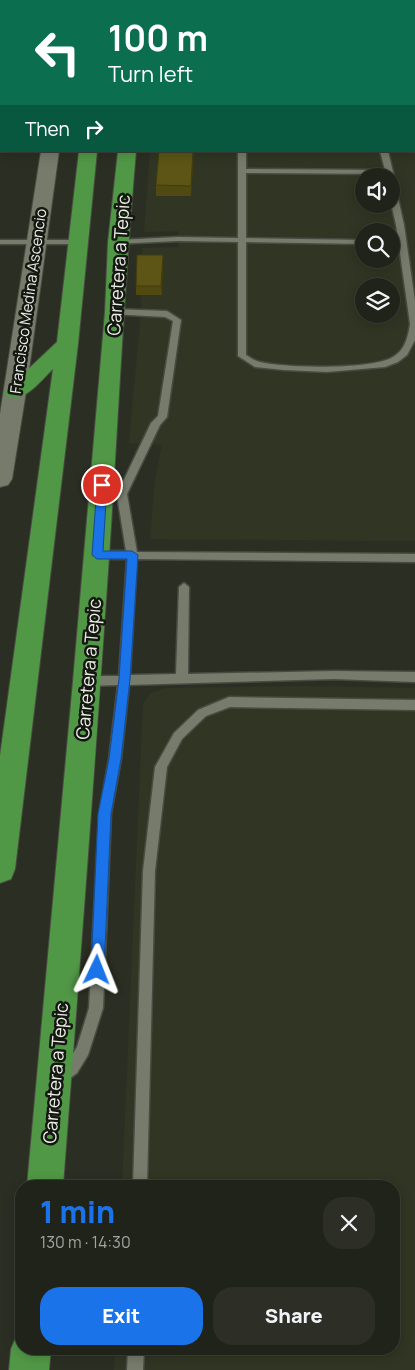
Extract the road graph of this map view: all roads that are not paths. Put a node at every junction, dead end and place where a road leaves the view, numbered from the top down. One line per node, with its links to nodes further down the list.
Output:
1 (50, 152): 12 (main road, Francisco Medina Ascencio)
2 (88, 152): 13 (highway)
3 (127, 152): 14 (highway, Carretera a Tepic)
4 (242, 152): 7 (lane)
5 (384, 152): 6 (lane)
6 (388, 168)
7 (243, 171): 8 (lane); 10 (lane)
8 (355, 173)
9 (396, 213): 16 (lane)
10 (241, 240): 14 (lane); 15 (lane); 16 (lane)
11 (0, 242): 12 (lane)
12 (36, 242): 13 (lane); 19 (main road, Francisco Medina Ascencio)
13 (77, 242): 18 (highway)
14 (118, 242): 17 (highway, Carretera a Tepic)
15 (355, 242)
16 (402, 242)
17 (115, 312): 20 (highway, Carretera a Tepic); 22 (lane)
18 (67, 344): 19 (highway); 32 (highway)
19 (15, 392): 21 (main road, Francisco Medina Ascencio)
20 (103, 467): 22 (lane); 23 (highway, Carretera a Tepic)
21 (0, 479)
22 (122, 494): 24 (lane)
23 (97, 555): 24 (lane); 30 (highway, Carretera a Tepic)
24 (132, 555): 25 (lane); 29 (lane)
25 (415, 558)
26 (184, 588): 28 (lane)
27 (415, 677): 28 (lane)
28 (182, 678): 29 (lane)
29 (124, 679): 30 (lane); 33 (lane)
30 (87, 681): 33 (highway, Carretera a Tepic)
31 (415, 705): 35 (lane)
32 (0, 869)
33 (54, 1085): 34 (highway, Carretera a Tepic)
34 (46, 1180)
35 (140, 1180)
36 (31, 1355): 38 (highway)
37 (136, 1355): 39 (lane)
38 (30, 1370)
39 (135, 1370)

